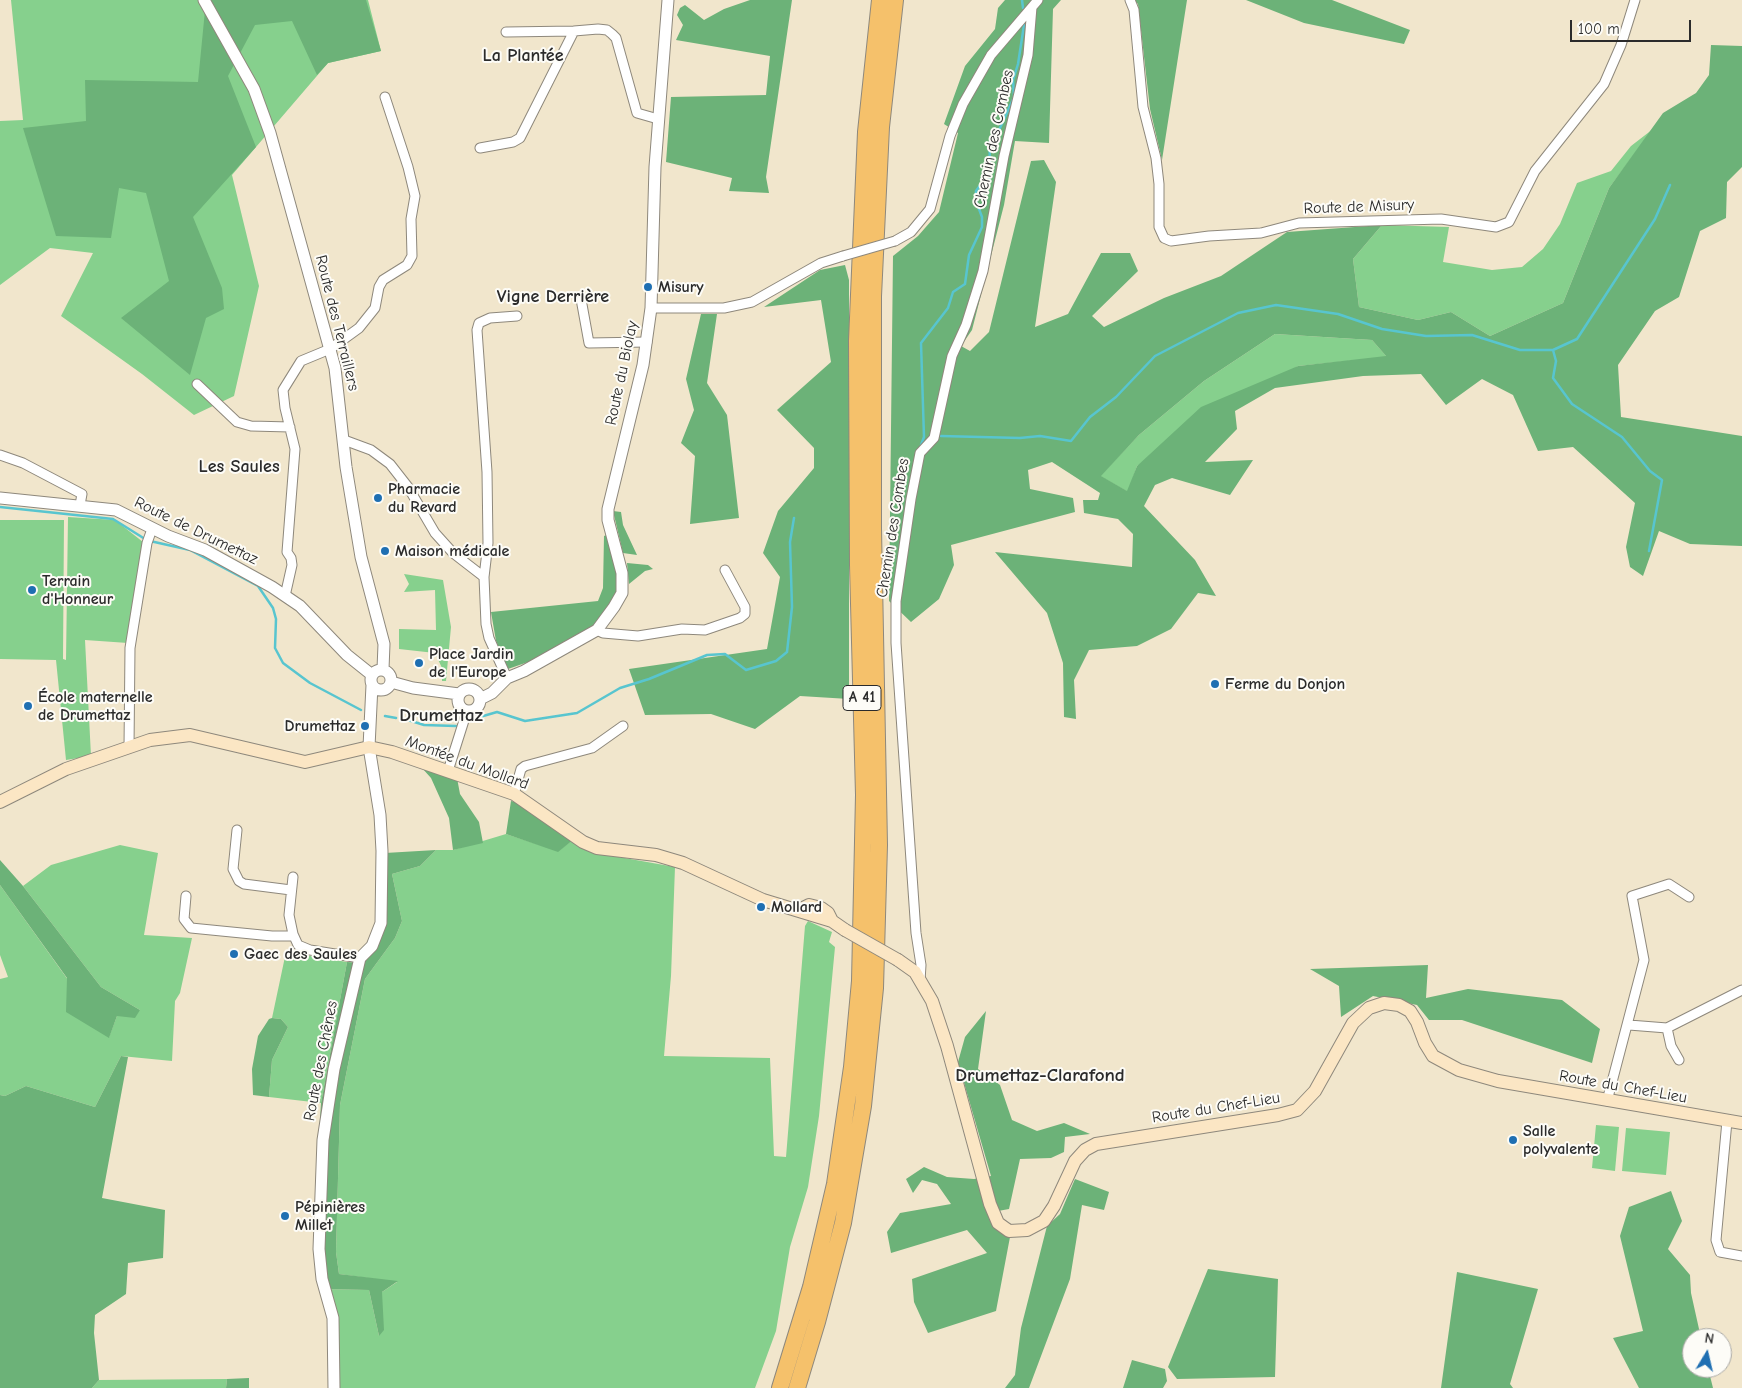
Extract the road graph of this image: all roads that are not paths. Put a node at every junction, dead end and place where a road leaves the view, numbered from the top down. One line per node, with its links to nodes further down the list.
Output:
1 (204, 0): 17 (street, Route des Terraillers)
2 (668, 0): 11 (street, Route du Biolay)
3 (880, 0): 59 (highway, A 41)
4 (895, 0): 60 (highway, A 41)
5 (1130, 0): 6 (street, Route de Misury)
6 (1635, 0)
7 (1035, 3): 14 (street, bridge); 49 (street, Chemin des Combes)
8 (574, 31): 9 (street); 11 (street); 12 (street)
9 (506, 32)
10 (385, 97): 17 (street)
11 (658, 119): 14 (street, Route du Biolay)
12 (480, 148)
13 (581, 299): 16 (street)
14 (651, 308): 16 (street, Route du Biolay)
15 (517, 316): 26 (street)
16 (647, 342): 28 (street, Route du Biolay)
17 (330, 349): 19 (street); 20 (street, Route des Terraillers)
18 (197, 384): 19 (street)
19 (290, 427): 27 (street)
20 (344, 440): 26 (street); 29 (street, Route des Terraillers)
21 (0, 455): 23 (street)
22 (0, 498): 23 (street, Route de Drumettaz)
23 (80, 505): 24 (street, Route de Drumettaz)
24 (149, 535): 27 (street, Route de Drumettaz); 36 (street)
25 (724, 570): 28 (street)
26 (484, 577): 30 (street)
27 (285, 596): 29 (street, Route de Drumettaz)
28 (597, 630): 30 (street, Route du Biolay)
29 (381, 677): 32 (street); 33 (street, Route des Terraillers)
30 (503, 682): 31 (street, Route du Biolay)
31 (479, 696): 32 (street); 34 (street)
32 (458, 697): 34 (street)
33 (372, 706): 37 (street, Route des Chênes)
34 (467, 711): 38 (street)
35 (623, 726): 39 (street)
36 (129, 747): 37 (main road); 40 (main road)
37 (369, 747): 38 (main road, Montée du Mollard); 47 (street, Route des Chênes)
38 (448, 771): 39 (main road, Montée du Mollard)
39 (514, 794): 48 (main road, Montée du Mollard, bridge)
40 (2, 801)
41 (237, 830): 43 (street)
42 (293, 877): 43 (street)
43 (291, 890): 46 (street)
44 (186, 896): 46 (street)
45 (1690, 897): 51 (street)
46 (294, 936): 47 (street)
47 (360, 958): 58 (street, Route des Chênes)
48 (898, 960): 49 (main road, Route du Chef-Lieu)
49 (920, 981): 54 (main road, Route du Chef-Lieu)
50 (1742, 990): 52 (street)
51 (1629, 1025): 52 (street); 54 (street)
52 (1667, 1028): 53 (street)
53 (1679, 1060)
54 (1608, 1101): 55 (main road, Route du Chef-Lieu)
55 (1727, 1121): 56 (main road, Route du Chef-Lieu); 57 (street)
56 (1742, 1123)
57 (1742, 1256)
58 (334, 1388)
59 (780, 1388)
60 (797, 1388)

